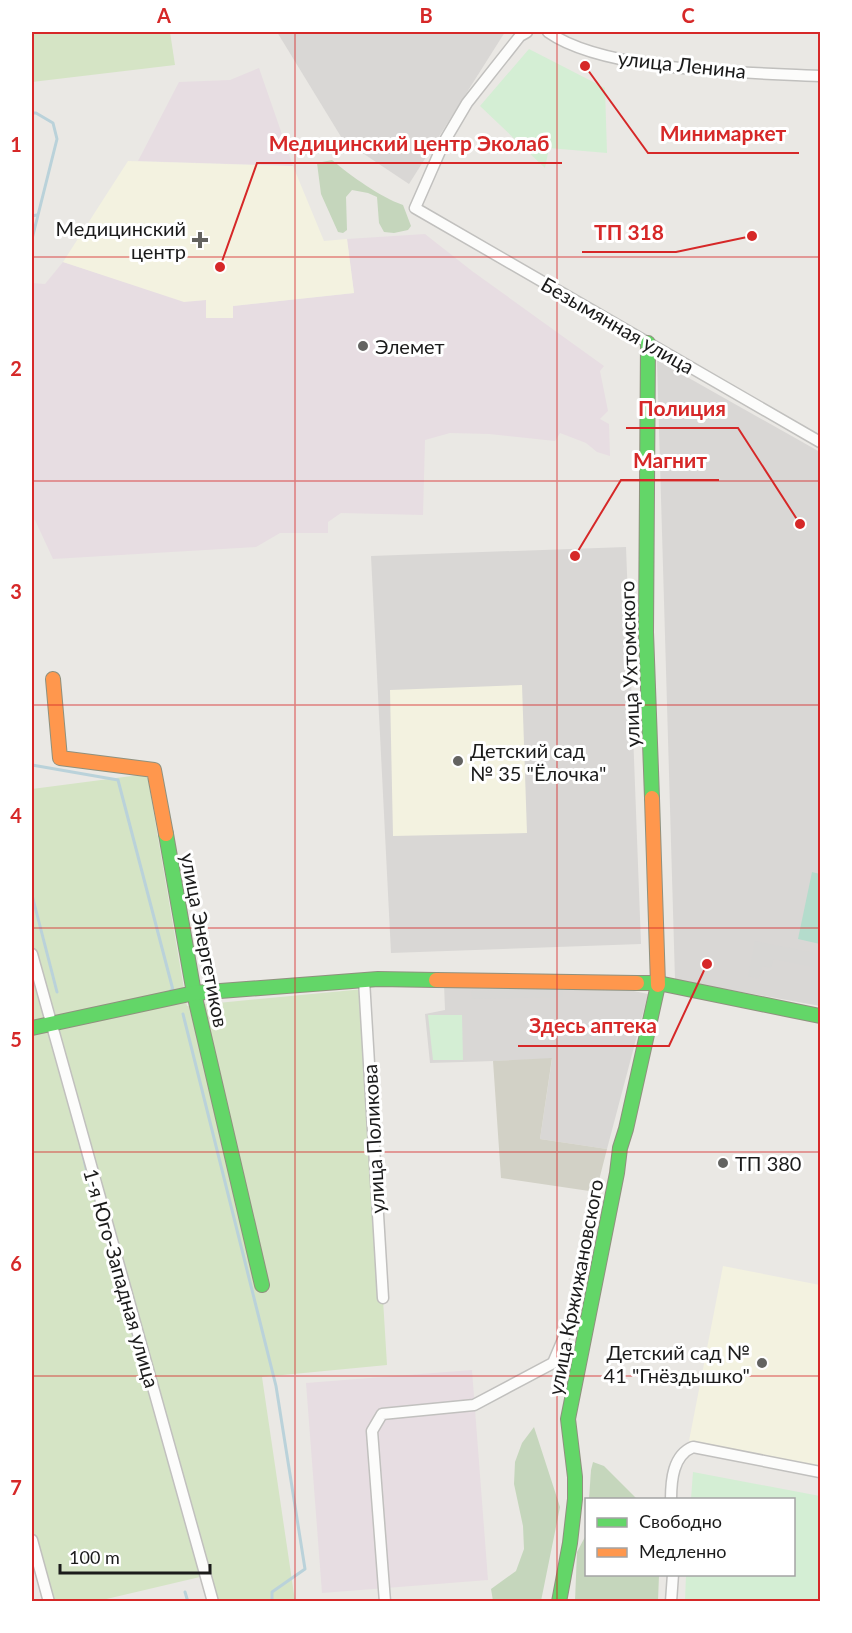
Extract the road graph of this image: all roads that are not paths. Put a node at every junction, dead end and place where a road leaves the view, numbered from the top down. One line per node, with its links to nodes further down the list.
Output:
1 (527, 32): 4 (street, Безымянная улица)
2 (548, 32): 3 (street, улица Ленина)
3 (820, 76)
4 (648, 343): 5 (street, Безымянная улица); 9 (street, улица Ухтомского)
5 (820, 442)
6 (53, 679): 10 (street, улица Энергетиков)
7 (32, 954): 12 (street, 1-я Юго-Западная улица)
8 (364, 980): 9 (street); 10 (street); 15 (street, улица Поликова)
9 (658, 983): 11 (street); 16 (street, улица Кржижановского)
10 (194, 993): 12 (street); 14 (street, улица Энергетиков)
11 (820, 1016)
12 (51, 1024): 13 (street); 22 (street, 1-я Юго-Западная улица)
13 (32, 1028)
14 (262, 1285)
15 (383, 1298)
16 (589, 1319): 23 (street); 24 (street, улица Кржижановского)
17 (820, 1472): 18 (street)
18 (671, 1498)
19 (32, 1540): 21 (street)
20 (673, 1576): 25 (street)
21 (50, 1602)
22 (213, 1602)
23 (385, 1602)
24 (559, 1602)
25 (671, 1602)

